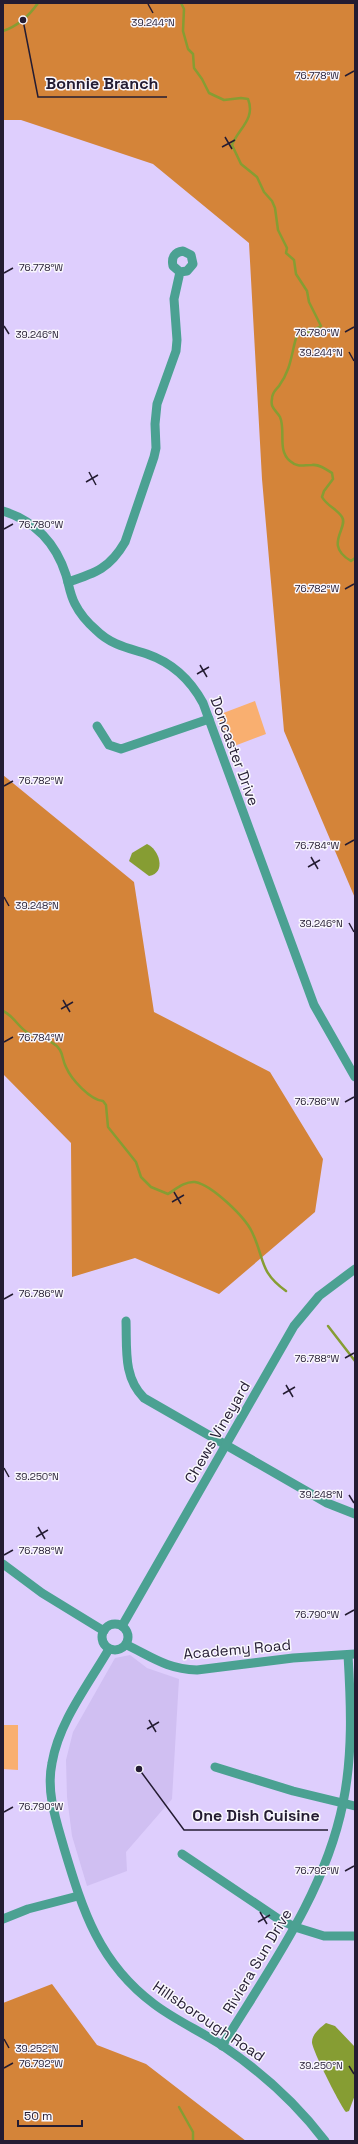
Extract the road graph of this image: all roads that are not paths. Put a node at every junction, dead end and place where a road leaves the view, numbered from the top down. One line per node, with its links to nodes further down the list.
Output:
1 (180, 272): 3 (street)
2 (3, 511): 3 (street, Doncaster Drive)
3 (68, 582): 4 (street, Doncaster Drive)
4 (209, 719): 5 (street); 6 (street, Doncaster Drive)
5 (97, 726)
6 (355, 1077)
7 (355, 1269): 9 (street, Chews Vineyard)
8 (126, 1321): 9 (street)
9 (226, 1444): 10 (street); 12 (street, Chews Vineyard)
10 (355, 1514)
11 (3, 1564): 13 (street)
12 (122, 1626): 13 (street); 14 (street)
13 (104, 1631): 15 (street)
14 (127, 1645): 15 (street); 16 (street, Academy Road)
15 (109, 1649): 21 (street, Hillsborough Road)
16 (352, 1655): 18 (street, Riviera Sun Drive)
17 (215, 1767): 18 (street)
18 (343, 1803): 19 (street); 23 (street, Riviera Sun Drive)
19 (355, 1806)
20 (182, 1854): 23 (street)
21 (78, 1896): 22 (street); 25 (street, Hillsborough Road)
22 (3, 1919)
23 (295, 1927): 24 (street); 25 (street, Riviera Sun Drive)
24 (355, 1936)
25 (222, 2046): 26 (street, Hillsborough Road)
26 (325, 2141)

